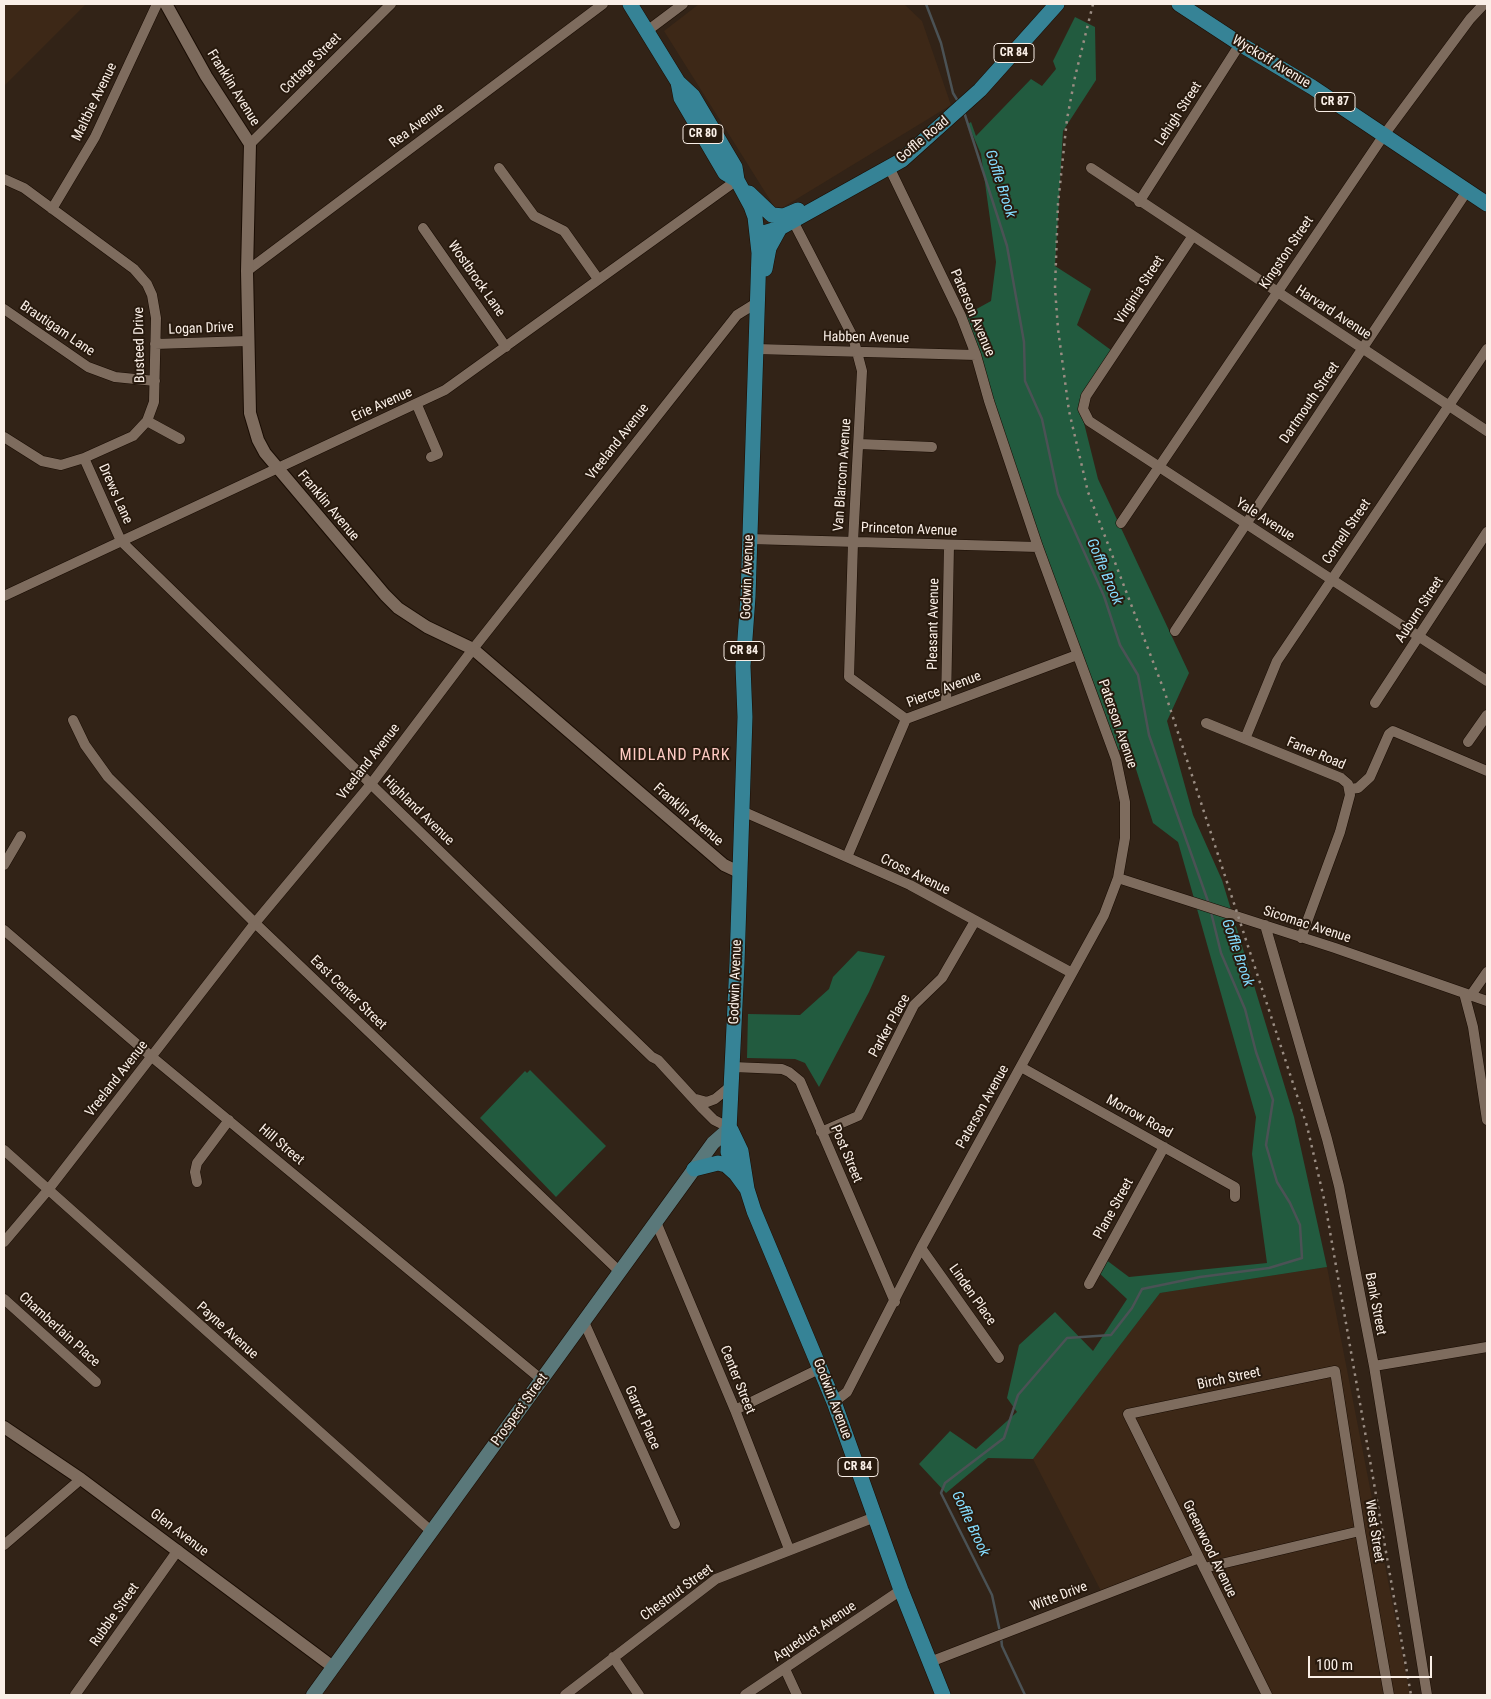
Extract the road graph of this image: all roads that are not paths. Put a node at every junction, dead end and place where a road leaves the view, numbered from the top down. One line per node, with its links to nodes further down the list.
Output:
1 (157, 4): 22 (street, Maltbie Avenue)
2 (166, 4): 13 (street, Franklin Avenue)
3 (391, 4): 13 (street, Cottage Street)
4 (603, 4): 29 (street, Rea Avenue)
5 (630, 4): 10 (main road, Godwin Avenue / CR 80)
6 (683, 4): 10 (street)
7 (1057, 4): 14 (main road, Goffle Road / CR 84)
8 (1179, 4): 11 (main road, Wyckoff Avenue / CR 87)
9 (1484, 4): 12 (street, Kingston Street)
10 (647, 31): 18 (main road, Godwin Avenue / CR 80)
11 (1240, 44): 12 (main road, Wyckoff Avenue / CR 87); 20 (street, Lehigh Street)
12 (1384, 135): 19 (main road, Wyckoff Avenue / CR 87); 31 (street, Kingston Street)
13 (250, 144): 29 (street, Franklin Avenue)
14 (889, 167): 23 (main road, Goffle Road / CR 84); 41 (street, Paterson Avenue)
15 (499, 168): 30 (street)
16 (1091, 168): 20 (street, Harvard Avenue)
17 (4, 179): 22 (street, Busteed Drive)
18 (740, 185): 23 (main road); 27 (main road, Godwin Avenue / CR 80); 30 (street, Erie Avenue)
19 (1467, 191): 21 (main road, Wyckoff Avenue / CR 87); 38 (street, Dartmouth Street)
20 (1140, 200): 28 (street, Harvard Avenue)
21 (1487, 204)
22 (52, 208): 35 (street, Busteed Drive)
23 (816, 209): 24 (main road, Goffle Road / CR 84)
24 (793, 221): 26 (main road, Goffle Road / CR 84); 40 (street, Van Blarcom Avenue)
25 (423, 228): 36 (street, Wostbrock Lane)
26 (780, 228): 27 (main road, Goffle Road / CR 84); 32 (main road)
27 (758, 235): 32 (main road, Godwin Avenue / CR 84)
28 (1192, 237): 31 (street, Harvard Avenue); 42 (street, Virginia Street)
29 (247, 271): 34 (street, Franklin Avenue)
30 (598, 279): 36 (street, Erie Avenue)
31 (1277, 293): 38 (street, Harvard Avenue); 55 (street, Kingston Street)
32 (758, 295): 37 (main road, Godwin Avenue / CR 84); 68 (street, Vreeland Avenue)
33 (4, 309): 43 (street, Brautigam Lane)
34 (248, 341): 35 (street, Logan Drive); 54 (street, Franklin Avenue)
35 (155, 344): 43 (street, Busteed Drive)
36 (506, 347): 44 (street, Erie Avenue)
37 (756, 349): 40 (street, Habben Avenue); 59 (main road, Godwin Avenue / CR 84)
38 (1362, 349): 45 (street, Harvard Avenue); 57 (street, Dartmouth Street)
39 (1487, 349): 45 (street, Cornell Street)
40 (858, 352): 41 (street, Habben Avenue); 50 (street, Van Blarcom Avenue)
41 (976, 355): 63 (street, Paterson Avenue)
42 (1112, 358): 55 (street, Yale Avenue)
43 (155, 381): 46 (street, Busteed Drive)
44 (417, 405): 52 (street); 54 (street, Erie Avenue)
45 (1449, 406): 47 (street, Harvard Avenue); 64 (street, Cornell Street)
46 (147, 421): 49 (street); 53 (street, Busteed Drive)
47 (1487, 431)
48 (4, 437): 53 (street, Busteed Drive)
49 (180, 439)
50 (859, 444): 51 (street); 61 (street, Van Blarcom Avenue)
51 (932, 447)
52 (431, 457)
53 (84, 458): 60 (street, Drews Lane)
54 (277, 468): 60 (street, Erie Avenue); 68 (street, Franklin Avenue)
55 (1159, 468): 56 (street, Kingston Street); 57 (street, Yale Avenue)
56 (1121, 523)
57 (1246, 524): 64 (street, Yale Avenue); 66 (street, Dartmouth Street)
58 (1487, 532): 67 (street, Auburn Street)
59 (749, 539): 61 (street, Princeton Avenue); 82 (main road, Godwin Avenue / CR 84)
60 (122, 541): 65 (street, Erie Avenue); 80 (street, Highland Avenue)
61 (852, 542): 62 (street, Princeton Avenue); 74 (street, Van Blarcom Avenue)
62 (949, 545): 63 (street, Princeton Avenue); 72 (street, Pleasant Avenue)
63 (1038, 548): 69 (street, Paterson Avenue)
64 (1331, 580): 67 (street, Yale Avenue); 77 (street, Cornell Street)
65 (4, 596)
66 (1175, 631)
67 (1418, 636): 70 (street, Yale Avenue); 71 (street, Auburn Street)
68 (473, 649): 80 (street, Vreeland Avenue); 86 (street, Franklin Avenue)
69 (1078, 655): 72 (street, Pierce Avenue); 87 (street, Paterson Avenue)
70 (1487, 681)
71 (1375, 703)
72 (946, 704): 74 (street, Pierce Avenue)
73 (1487, 715): 78 (street)
74 (906, 719): 84 (street, Pierce Avenue)
75 (73, 720): 89 (street, East Center Street)
76 (1206, 723): 77 (street, Faner Road)
77 (1245, 739): 81 (street, Faner Road)
78 (1468, 742)
79 (1487, 770): 81 (street)
80 (370, 784): 89 (street, Vreeland Avenue); 101 (street, Highland Avenue)
81 (1350, 789): 92 (street, Faner Road)
82 (742, 811): 84 (street, Cross Avenue); 86 (main road, Godwin Avenue / CR 84)
83 (21, 836): 85 (street)
84 (846, 857): 88 (street, Cross Avenue)
85 (4, 865)
86 (739, 872): 99 (main road, Godwin Avenue / CR 84)
87 (1118, 878): 90 (street, Sicomac Avenue); 94 (street, Paterson Avenue)
88 (975, 921): 94 (street, Cross Avenue); 105 (street, Parker Place)
89 (255, 923): 97 (street, Vreeland Avenue); 117 (street, East Center Street)
90 (1265, 925): 92 (street, Sicomac Avenue); 124 (street, Bank Street)
91 (4, 930): 97 (street, Hill Street)
92 (1301, 938): 95 (street, Sicomac Avenue)
93 (1487, 972): 95 (street)
94 (1072, 973): 98 (street, Paterson Avenue)
95 (1468, 994): 96 (street, Sicomac Avenue); 103 (street)
96 (1487, 1001)
97 (152, 1057): 102 (street, Hill Street); 112 (street, Vreeland Avenue)
98 (1021, 1066): 106 (street, Morrow Road); 116 (street, Paterson Avenue)
99 (733, 1067): 100 (main road, Godwin Avenue / CR 84); 105 (street, Post Street)
100 (733, 1084): 101 (street); 104 (main road, Godwin Avenue / CR 84)
101 (696, 1099): 104 (street, Highland Avenue)
102 (229, 1120): 110 (street); 127 (street, Hill Street)
103 (1487, 1120)
104 (730, 1128): 108 (main road, Prospect Street); 109 (main road, Godwin Avenue / CR 84); 111 (main road, Godwin Avenue / CR 84)
105 (821, 1132): 120 (street, Post Street)
106 (1164, 1147): 113 (street, Morrow Road); 118 (street, Plane Street)
107 (4, 1150): 112 (street, Payne Avenue)
108 (694, 1169): 109 (main road); 114 (main road, Prospect Street)
109 (736, 1174): 111 (main road, Godwin Avenue / CR 84)
110 (197, 1182)
111 (747, 1189): 125 (main road, Godwin Avenue / CR 84)
112 (48, 1190): 115 (street, Vreeland Avenue); 137 (street, Payne Avenue)
113 (1235, 1197)
114 (656, 1222): 117 (main road, Prospect Street); 130 (street, Center Street)
115 (4, 1242)
116 (922, 1248): 120 (street, Paterson Avenue); 123 (street, Linden Place)
117 (620, 1272): 121 (main road, Prospect Street)
118 (1089, 1284)
119 (4, 1299): 128 (street, Chamberlain Place)
120 (895, 1302): 129 (street, Paterson Avenue)
121 (584, 1322): 127 (main road, Prospect Street); 135 (street, Garret Place)
122 (1487, 1347): 124 (street)
123 (999, 1358)
124 (1374, 1366): 157 (street, Bank Street)
125 (821, 1368): 129 (main road, Godwin Avenue / CR 84); 130 (street)
126 (1335, 1371): 131 (street, Birch Street); 136 (street, West Street)
127 (542, 1380): 137 (main road, Prospect Street)
128 (96, 1382)
129 (834, 1402): 134 (main road, Godwin Avenue / CR 84)
130 (735, 1410): 139 (street, Center Street)
131 (1128, 1414): 141 (street, Greenwood Avenue)
132 (4, 1427): 133 (street, Glen Avenue)
133 (81, 1478): 138 (street); 140 (street, Glen Avenue)
134 (875, 1517): 139 (street, Chestnut Street); 143 (main road, Godwin Avenue / CR 84)
135 (675, 1524)
136 (1360, 1530): 142 (street); 156 (street, West Street)
137 (432, 1532): 146 (main road, Prospect Street)
138 (4, 1545)
139 (789, 1549): 144 (street, Chestnut Street)
140 (178, 1550): 146 (street, Glen Avenue); 148 (street, Rubble Street)
141 (1199, 1558): 142 (street, Greenwood Avenue); 145 (street, Witte Drive)
142 (1204, 1568): 155 (street, Greenwood Avenue)
143 (901, 1590): 145 (main road, Godwin Avenue / CR 84); 147 (street, Aqueduct Avenue)
144 (613, 1657): 150 (street, Chestnut Street); 151 (street)
145 (930, 1662): 154 (main road, Godwin Avenue / CR 84)
146 (333, 1668): 149 (main road, Prospect Street)
147 (785, 1669): 152 (street, Aqueduct Avenue); 153 (street)
148 (75, 1695)
149 (313, 1695)
150 (565, 1695)
151 (639, 1695)
152 (745, 1695)
153 (797, 1695)
154 (943, 1695)
155 (1267, 1695)
156 (1389, 1695)
157 (1427, 1695)

